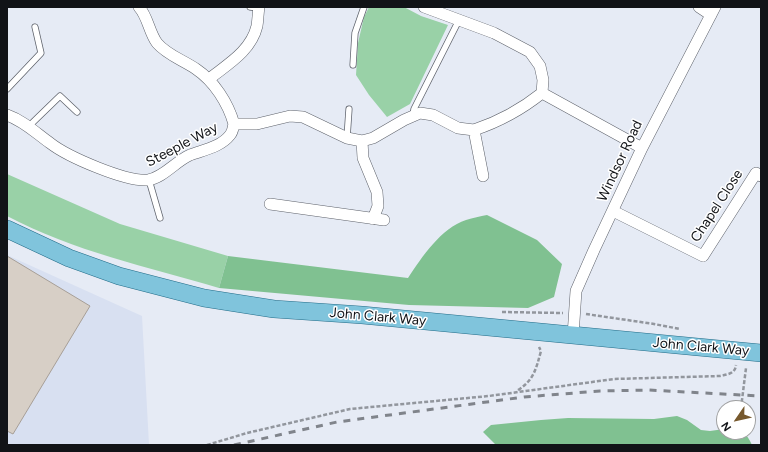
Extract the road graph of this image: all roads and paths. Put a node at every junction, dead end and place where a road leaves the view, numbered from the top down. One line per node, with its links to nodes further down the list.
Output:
1 (139, 7): 10 (street)
2 (256, 7): 10 (street)
3 (364, 7): 9 (lane)
4 (424, 7): 7 (street)
5 (699, 7): 6 (street)
6 (713, 11): 22 (street, Windsor Road)
7 (459, 20): 12 (street); 16 (lane)
8 (35, 27): 11 (lane)
9 (353, 65)
10 (209, 79): 17 (street)
11 (7, 89)
12 (542, 93): 19 (street); 22 (street)
13 (349, 109): 20 (lane)
14 (77, 112): 18 (lane)
15 (7, 115): 18 (street, Steeple Way)
16 (413, 116): 19 (street); 21 (street)
17 (234, 124): 20 (street); 25 (street, Steeple Way)
18 (29, 126): 25 (street, Steeple Way)
19 (474, 130): 23 (street)
20 (347, 138): 21 (street)
21 (362, 141): 26 (street)
22 (642, 148): 27 (street, Windsor Road)
23 (483, 176)
24 (761, 176): 27 (street, Chapel Close)
25 (149, 180): 28 (lane)
26 (270, 204)
27 (613, 211): 34 (street, Windsor Road)
28 (160, 218)
29 (7, 229): 34 (main road, John Clark Way)
30 (498, 312): 31 (path)
31 (540, 313)
32 (592, 315): 33 (path)
33 (684, 330)
34 (574, 336): 36 (main road, John Clark Way)
35 (536, 343): 39 (path)
36 (761, 353)
37 (736, 361): 39 (path)
38 (746, 368): 40 (path, bridge)
39 (515, 392): 41 (path)
40 (742, 400)
41 (207, 445)

